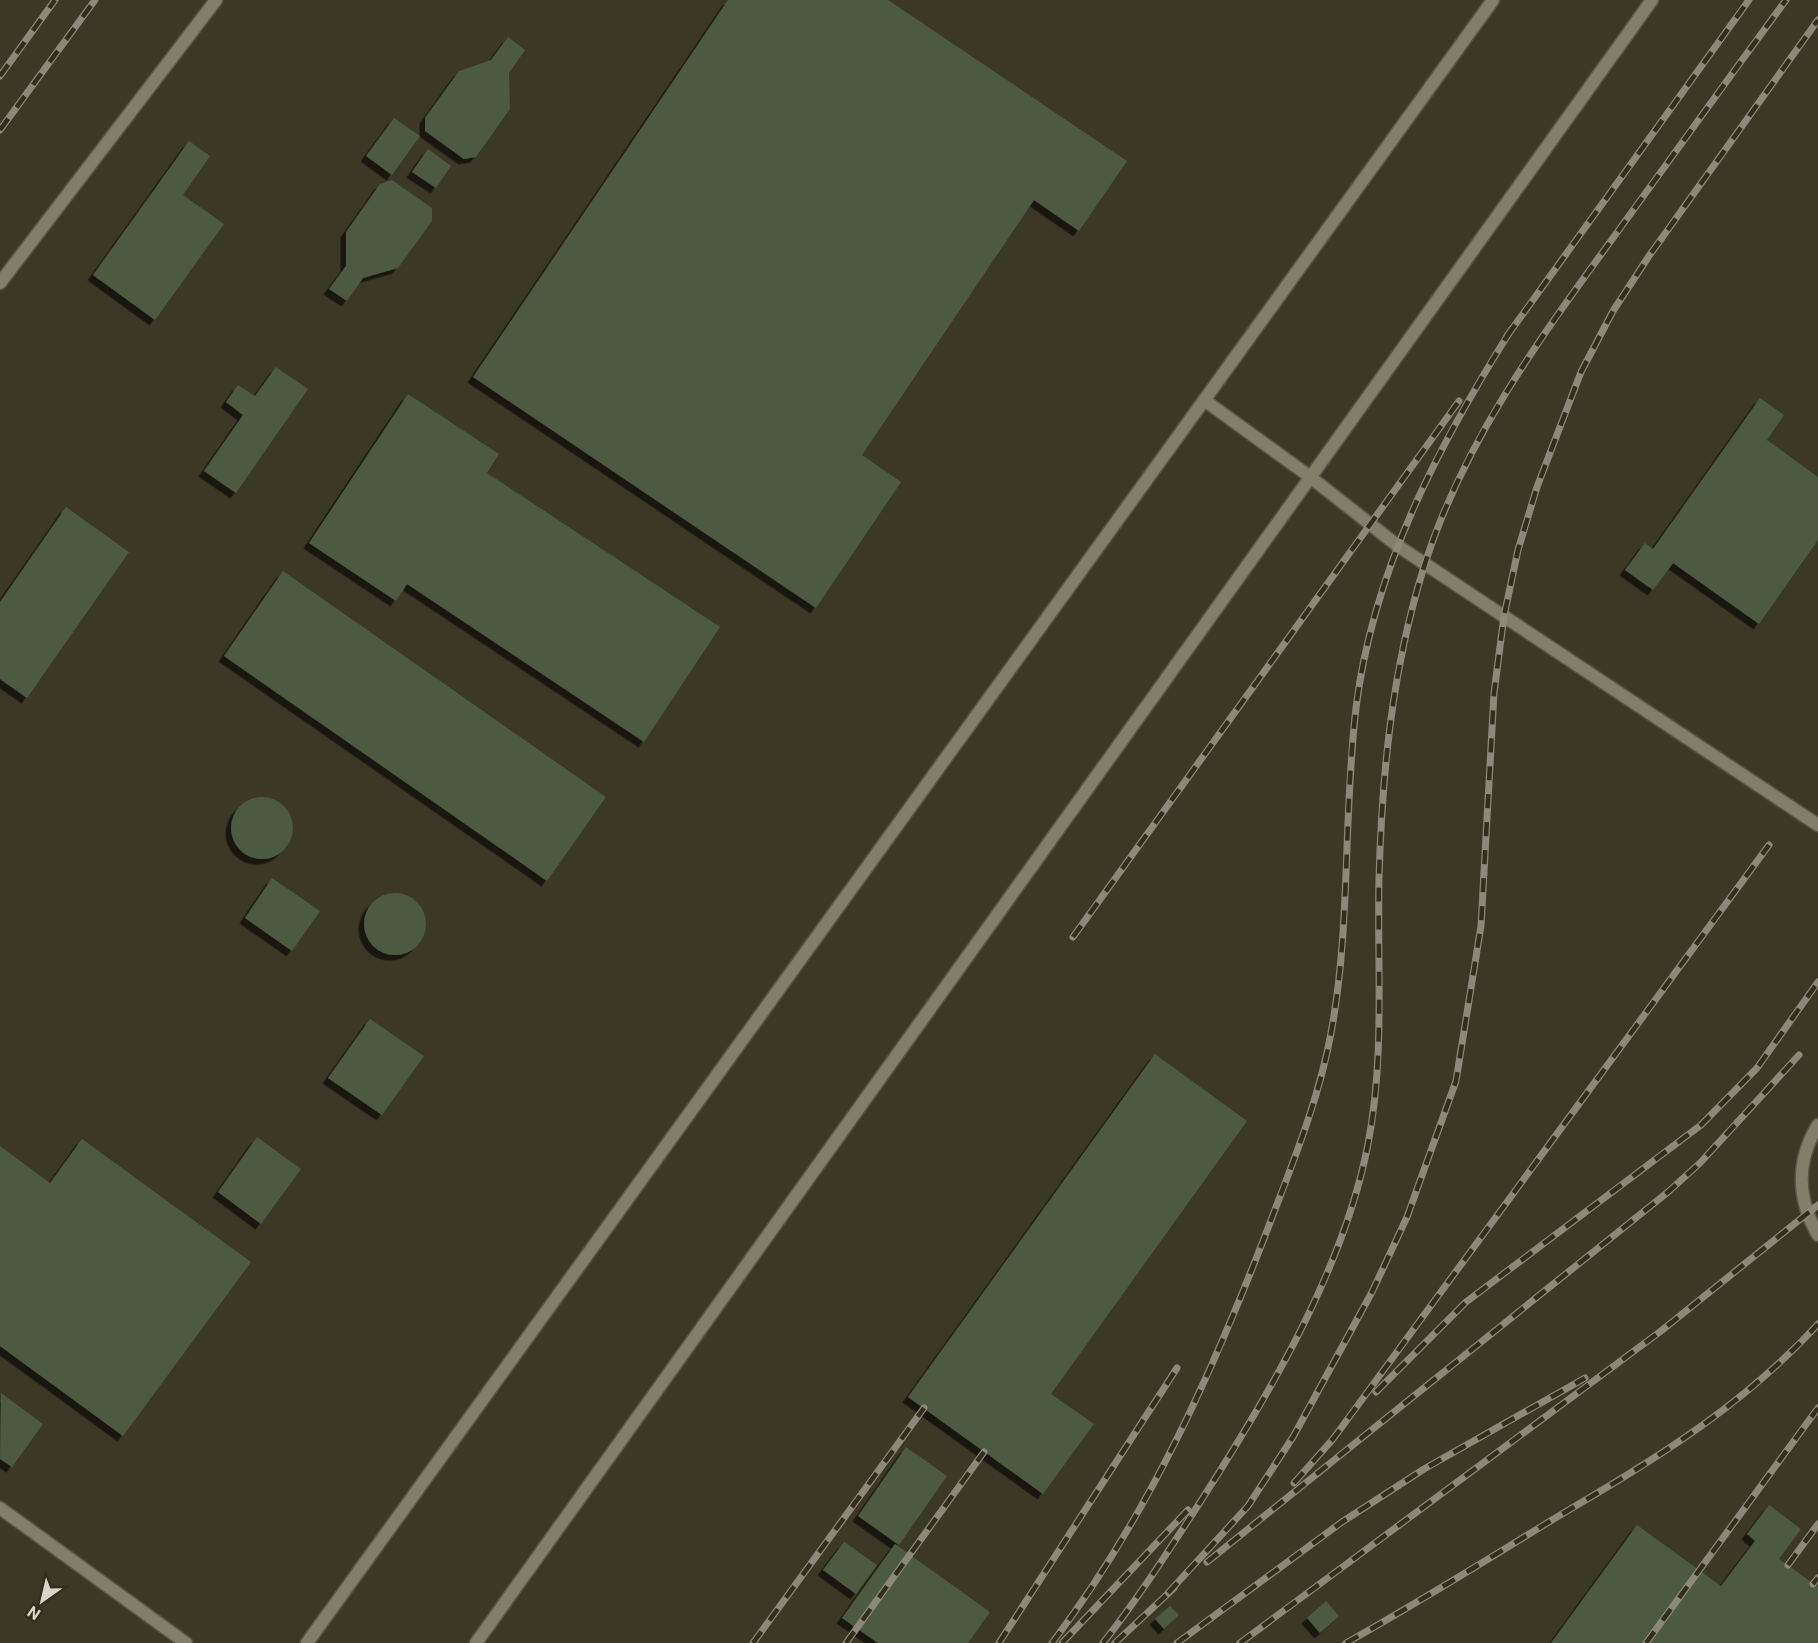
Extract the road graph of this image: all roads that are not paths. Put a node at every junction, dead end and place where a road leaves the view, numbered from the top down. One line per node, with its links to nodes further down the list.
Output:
1 (216, 0): 4 (lane)
2 (1492, 0): 5 (lane)
3 (1652, 0): 6 (lane)
4 (0, 282)
5 (1204, 400): 6 (lane); 12 (lane)
6 (1309, 476): 7 (lane); 13 (lane)
7 (1818, 825)
8 (1818, 1125): 9 (lane)
9 (1818, 1235)
10 (0, 1508): 11 (lane)
11 (186, 1643)
12 (307, 1643)
13 (476, 1643)

